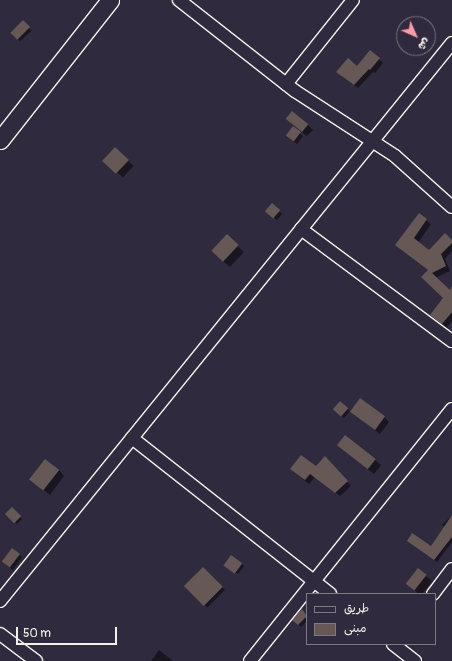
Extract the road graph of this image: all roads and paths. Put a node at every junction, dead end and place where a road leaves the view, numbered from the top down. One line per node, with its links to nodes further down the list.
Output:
1 (110, 0): 6 (main road)
2 (179, 0): 5 (street)
3 (353, 0): 5 (street)
4 (449, 51): 7 (street)
5 (286, 84): 7 (street)
6 (0, 140)
7 (372, 141): 8 (street); 9 (street)
8 (452, 207)
9 (301, 229): 10 (street); 12 (street)
10 (452, 341)
11 (452, 409): 14 (street)
12 (132, 438): 14 (street); 17 (street)
13 (452, 569): 16 (street)
14 (314, 582): 15 (street); 21 (street)
15 (329, 593)
16 (433, 593)
17 (0, 600)
18 (0, 634): 20 (street)
19 (395, 645): 22 (street)
20 (36, 661)
21 (250, 661)
22 (415, 661)

